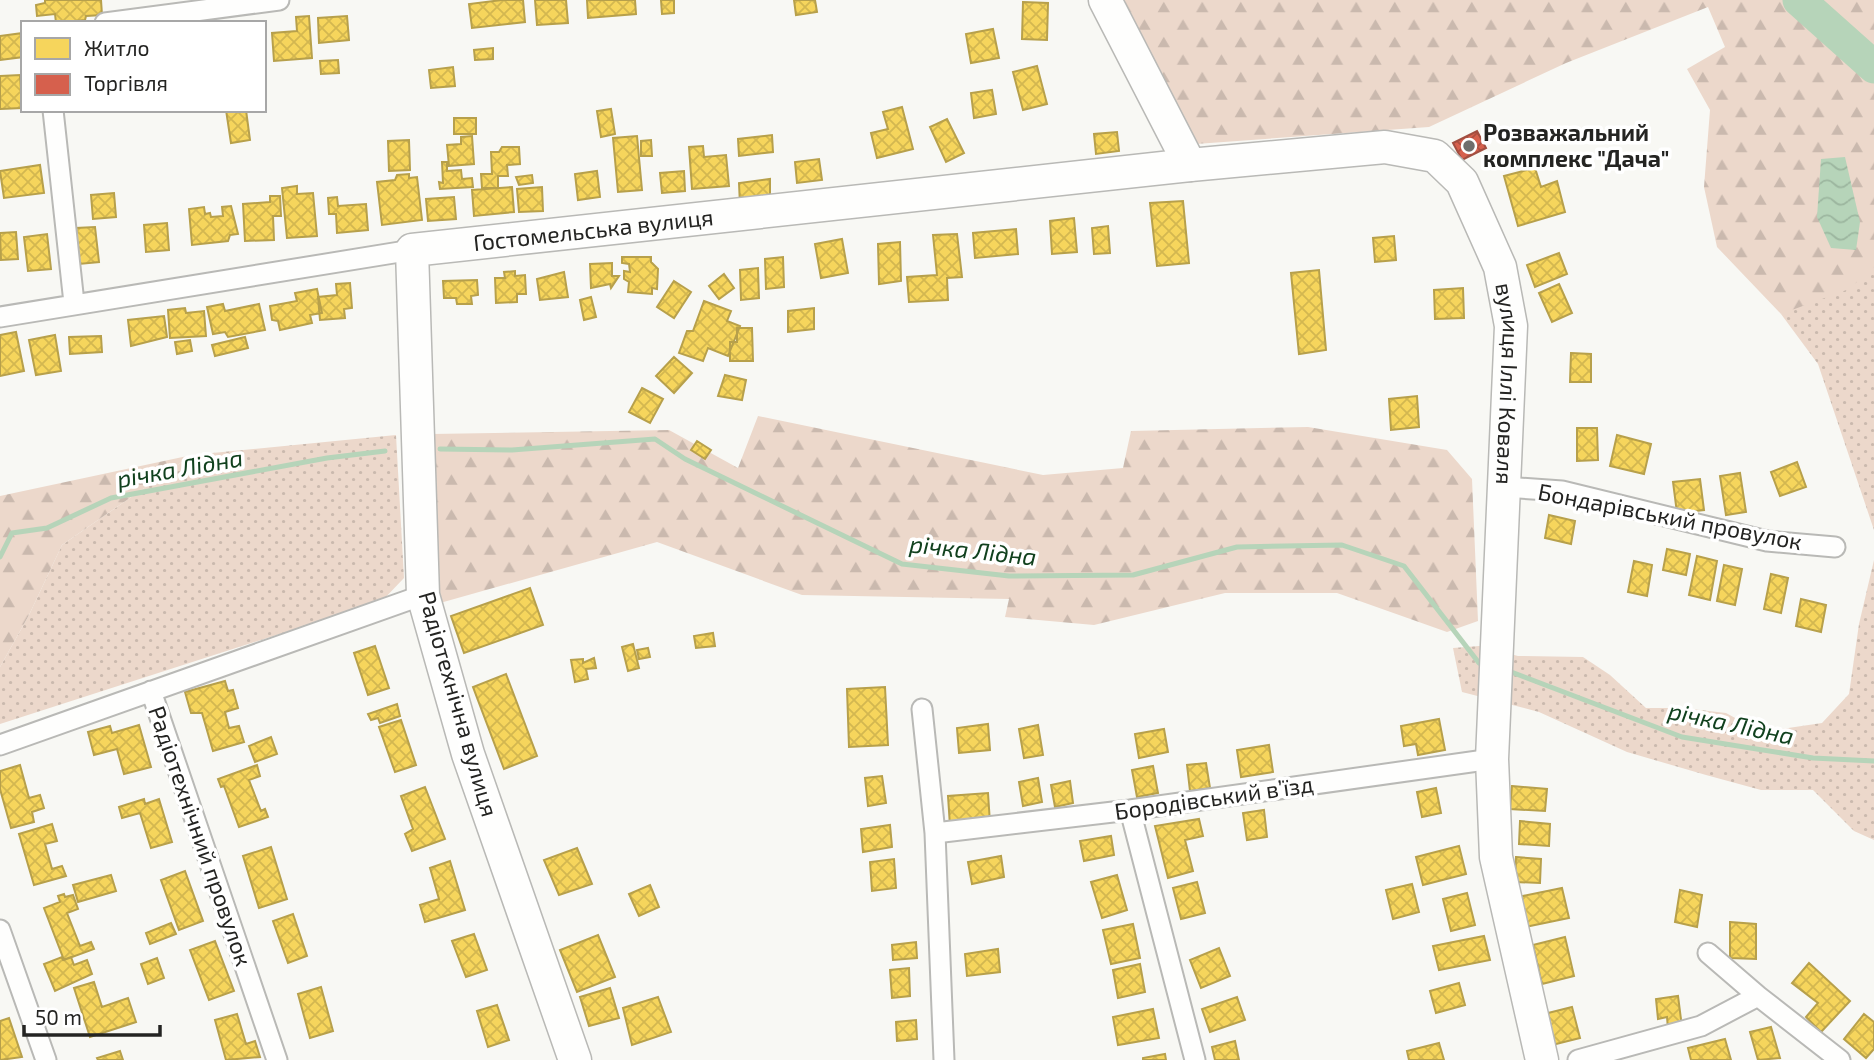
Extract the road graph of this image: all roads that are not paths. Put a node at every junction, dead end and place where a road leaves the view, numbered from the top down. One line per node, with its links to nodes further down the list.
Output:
1 (279, 0): 3 (street)
2 (1105, 0): 5 (main road)
3 (120, 21)
4 (52, 112): 7 (street)
5 (1189, 165): 6 (main road, Гостомельська вулиця); 9 (main road, вулиця Іллі Коваля)
6 (412, 250): 7 (street, Гостомельська вулиця); 11 (main road, Радіотехнічна вулиця)
7 (74, 303): 8 (street, Гостомельська вулиця)
8 (0, 317)
9 (1504, 487): 10 (street, Бондарівський провулок); 15 (main road, вулиця Іллі Коваля)
10 (1835, 547)
11 (423, 596): 12 (street); 23 (main road, Радіотехнічна вулиця)
12 (151, 691): 14 (street); 22 (street, Радіотехнічний провулок)
13 (922, 709): 17 (street)
14 (0, 745)
15 (1492, 759): 16 (street, Бородівський в’їзд); 26 (main road, вулиця Іллі Коваля)
16 (1130, 810): 17 (street, Бородівський в’їзд); 25 (street)
17 (935, 833): 24 (street)
18 (0, 930): 21 (street)
19 (1708, 953): 20 (street)
20 (1758, 996): 27 (street); 28 (street)
21 (46, 1060)
22 (277, 1060)
23 (575, 1060)
24 (944, 1060)
25 (1195, 1060)
26 (1542, 1060)
27 (1578, 1060)
28 (1840, 1060)

